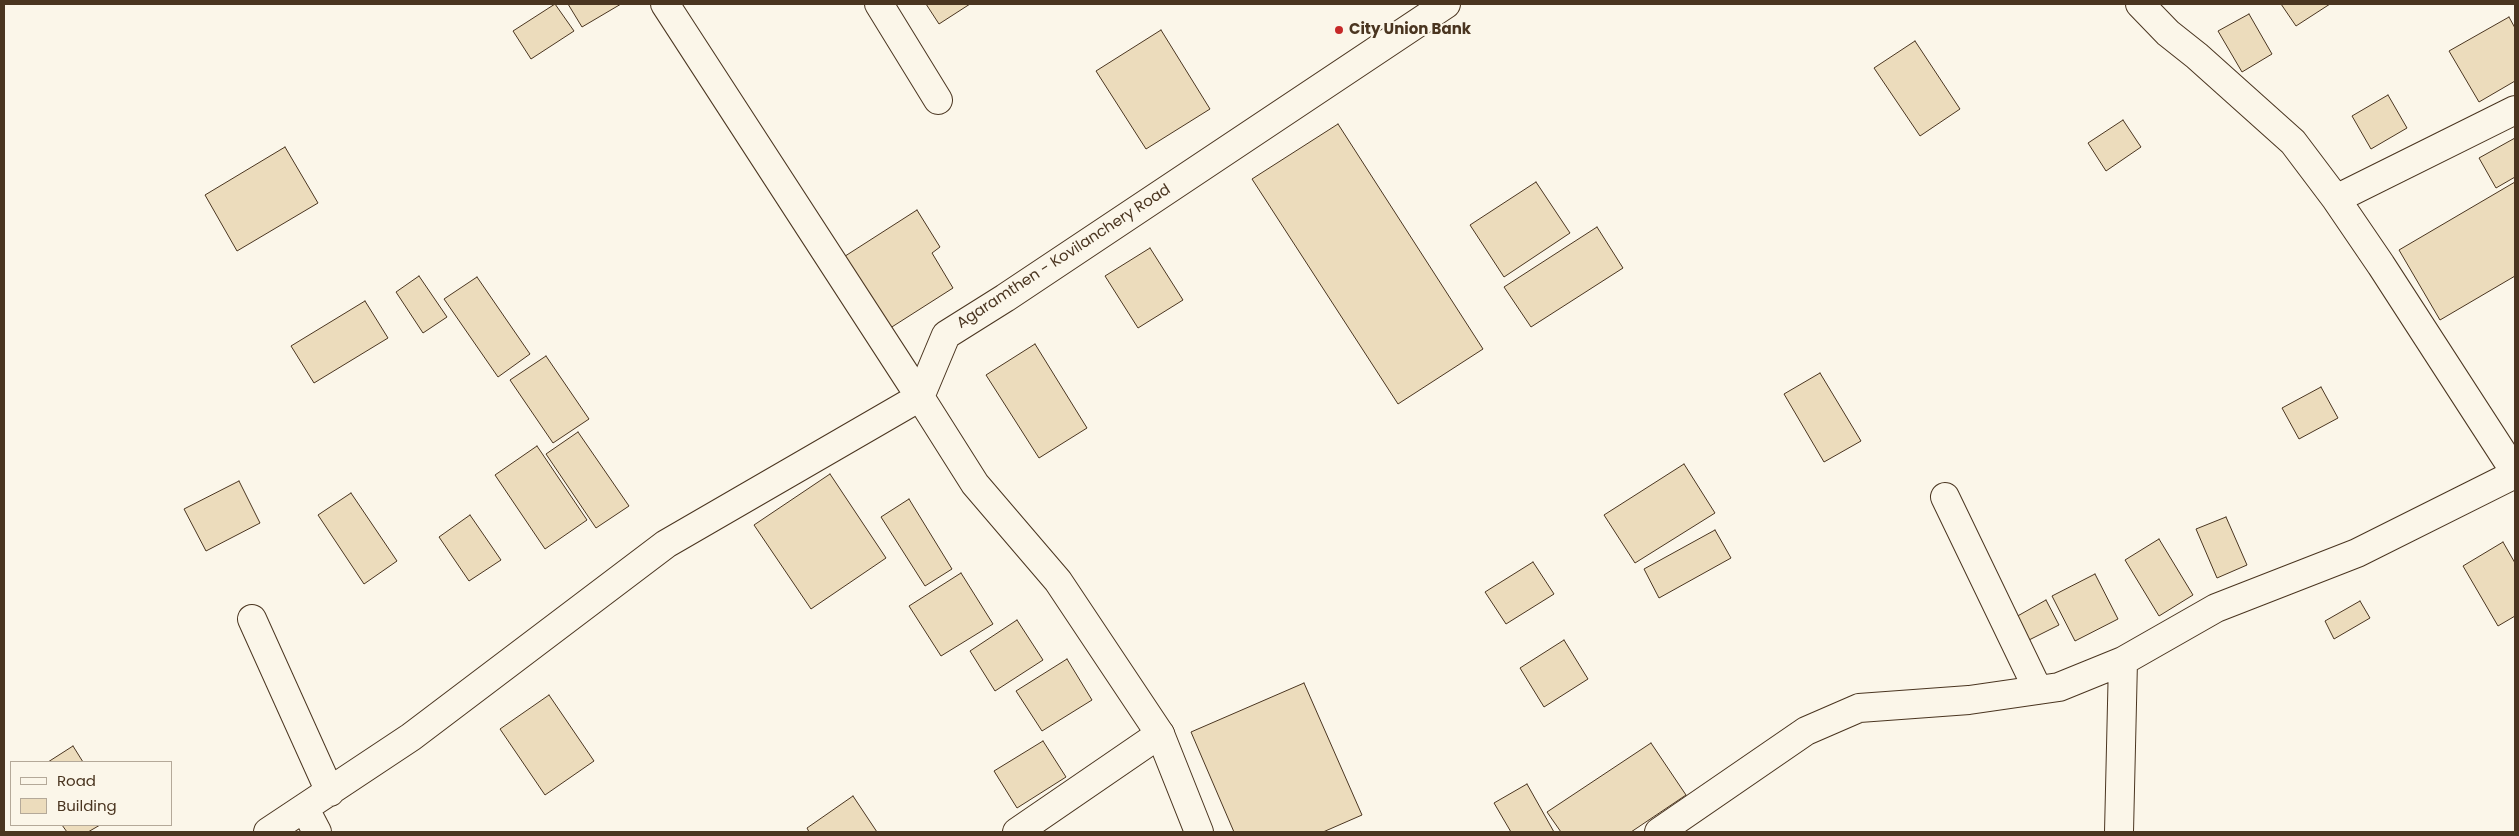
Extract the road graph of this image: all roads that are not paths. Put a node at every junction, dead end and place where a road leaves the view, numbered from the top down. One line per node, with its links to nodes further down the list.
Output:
1 (665, 4): 8 (street)
2 (879, 4): 5 (street)
3 (1446, 4): 8 (street, Agaramthen - Kovilanchery Road)
4 (2140, 4): 7 (street)
5 (938, 100)
6 (2515, 110): 7 (street)
7 (2336, 199): 9 (street)
8 (920, 397): 14 (street); 15 (street)
9 (2515, 473): 12 (street)
10 (1945, 497): 13 (street)
11 (252, 619): 15 (street)
12 (2124, 660): 13 (street); 21 (street)
13 (2038, 690): 20 (street)
14 (1160, 734): 18 (street); 19 (street)
15 (330, 792): 16 (street)
16 (311, 821): 17 (street)
17 (268, 832)
18 (1017, 832)
19 (1199, 832)
20 (1659, 832)
21 (2119, 832)

